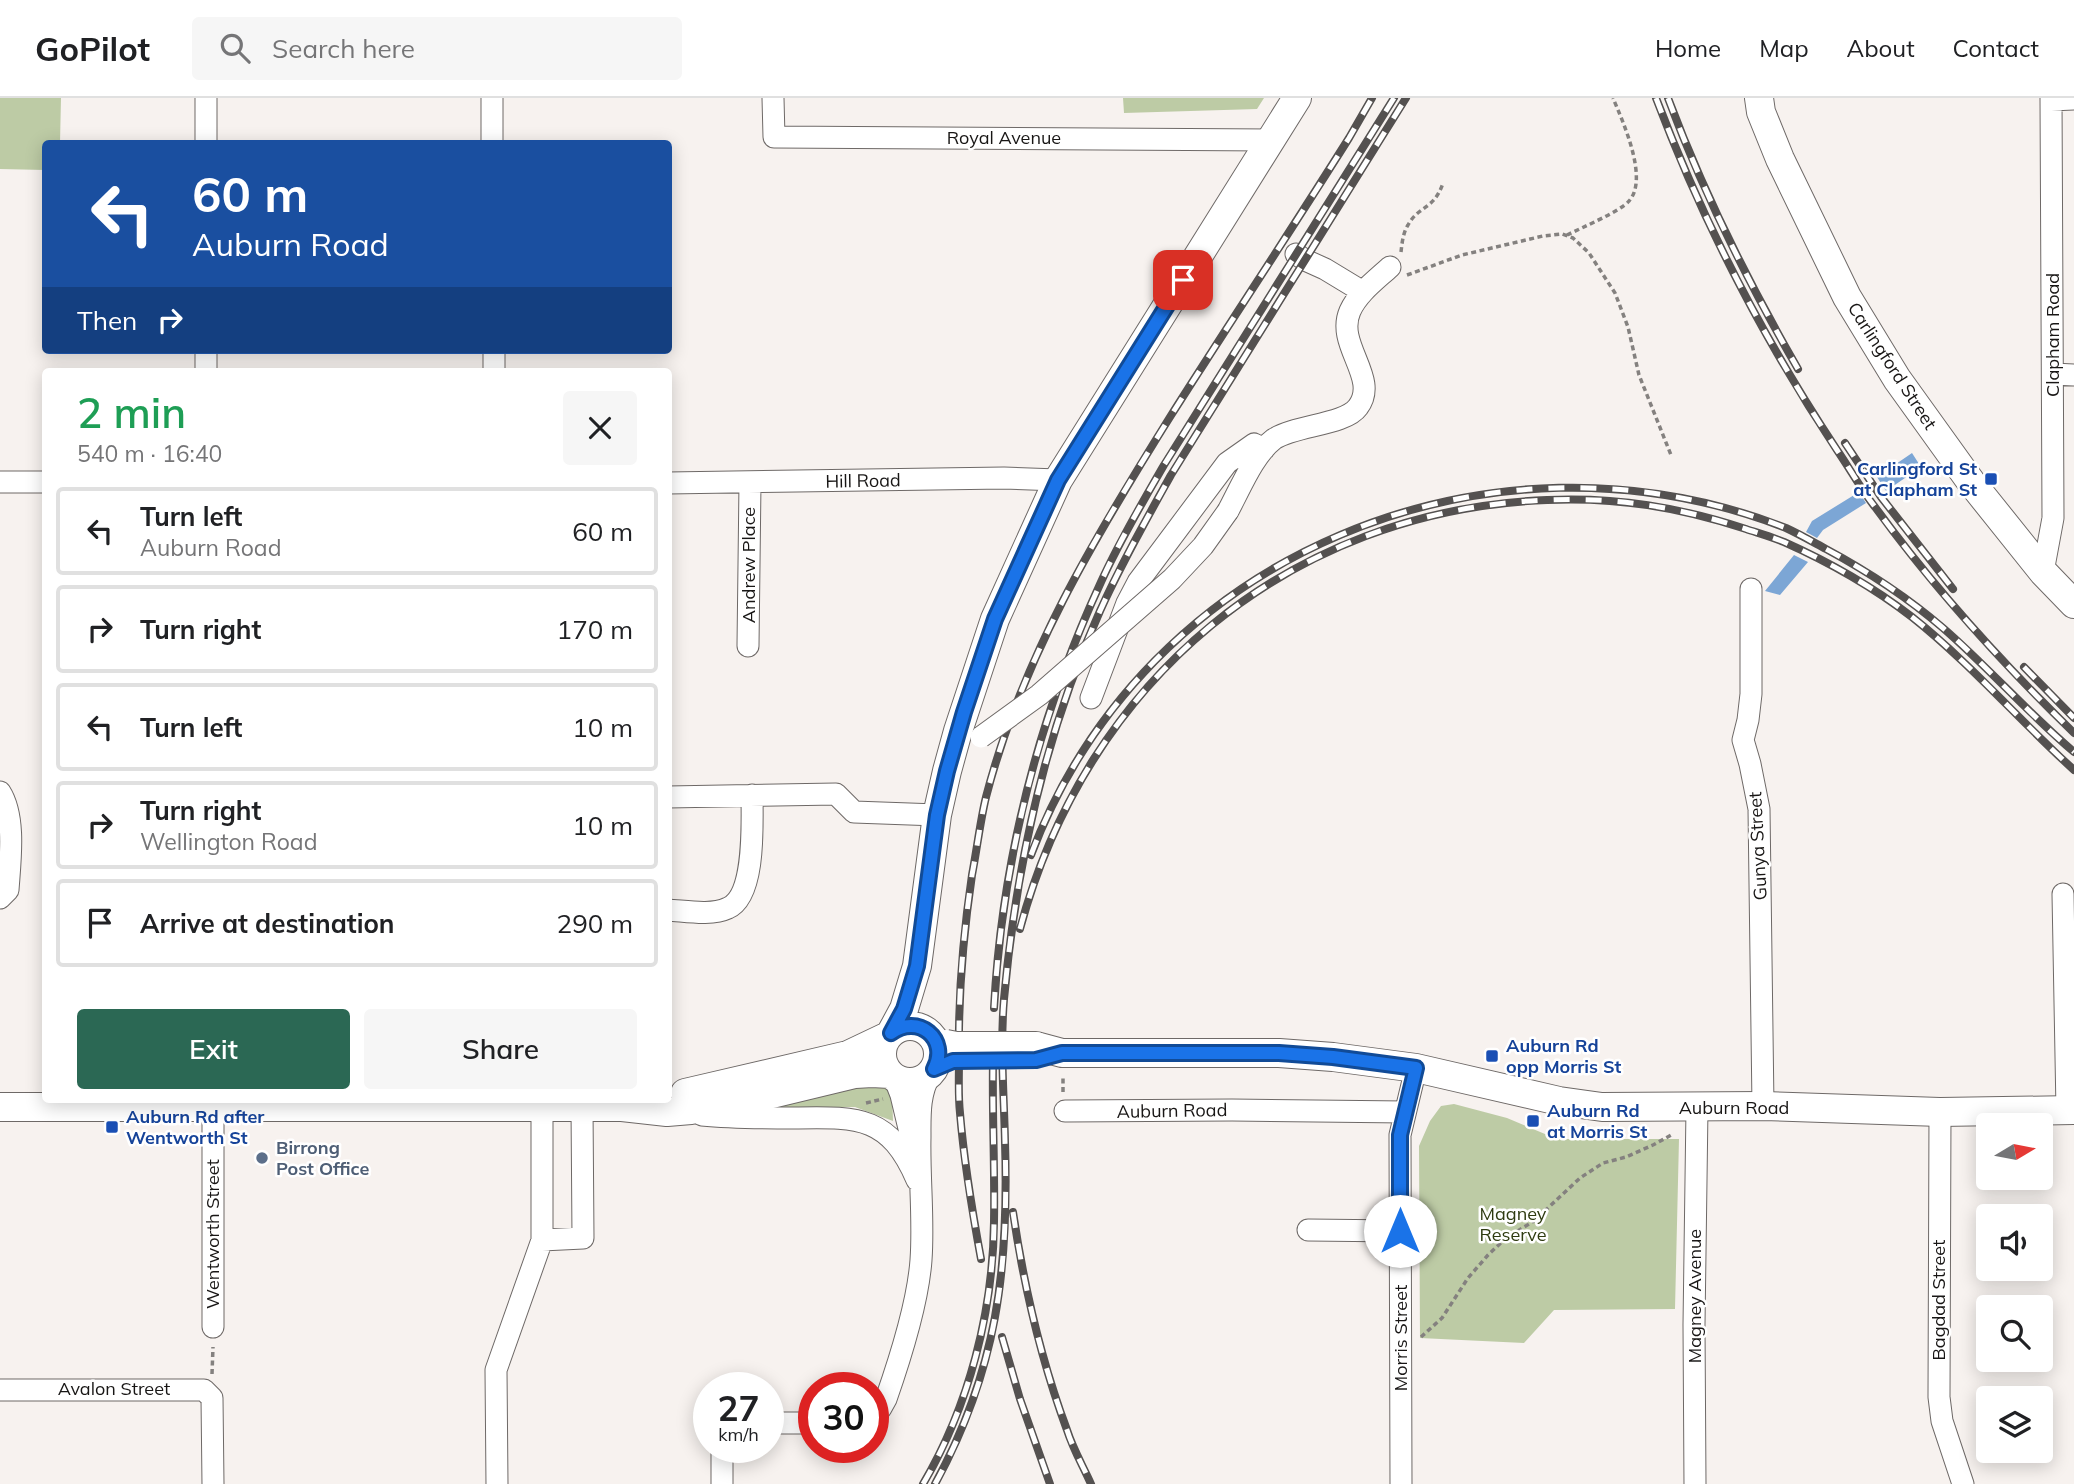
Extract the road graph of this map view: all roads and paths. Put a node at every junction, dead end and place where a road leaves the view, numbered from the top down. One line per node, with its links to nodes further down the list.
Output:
1 (206, 98): 9 (street)
2 (492, 98): 10 (street)
3 (773, 98): 11 (street, Royal Avenue)
4 (1297, 98): 11 (main road)
5 (1614, 98): 13 (path)
6 (1759, 98): 24 (main road, Carlingford Street)
7 (2052, 99): 8 (street); 16 (street, Clapham Road)
8 (2074, 99)
9 (206, 140)
10 (492, 140)
11 (1272, 140): 19 (main road)
12 (1443, 183): 15 (path)
13 (1567, 235): 15 (path); 18 (path)
14 (1296, 254): 15 (street)
15 (1376, 281): 17 (street)
16 (2063, 374): 24 (street, Clapham Road)
17 (1264, 449): 28 (street); 29 (street, bridge)
18 (1671, 455)
19 (1058, 480): 23 (street, Hill Road); 29 (main road)
20 (0, 482): 21 (street)
21 (42, 482)
22 (672, 483): 23 (street, Hill Road)
23 (750, 483): 27 (street, Andrew Place)
24 (2043, 572): 26 (main road, Carlingford Street)
25 (1751, 589): 49 (street, Gunya Street)
26 (2074, 604)
27 (748, 646)
28 (1091, 698)
29 (970, 734): 33 (main road)
30 (0, 792): 35 (street)
31 (752, 795): 32 (street); 33 (street); 36 (street)
32 (672, 797)
33 (937, 815): 37 (main road)
34 (2063, 894): 54 (street)
35 (0, 898)
36 (672, 910)
37 (917, 966): 38 (main road); 39 (main road)
38 (889, 1035): 39 (main road); 42 (main road); 43 (main road)
39 (936, 1053): 40 (main road, Auburn Road, bridge); 42 (main road); 58 (street)
40 (1049, 1058): 41 (main road, Auburn Road); 48 (path)
41 (1416, 1068): 53 (main road, Auburn Road); 55 (street, Morris Street)
42 (891, 1083): 45 (main road); 47 (path); 58 (street)
43 (672, 1101)
44 (497, 1103): 46 (main road); 52 (main road)
45 (665, 1103): 51 (main road); 58 (street)
46 (213, 1104): 50 (main road); 62 (street, Wentworth Street)
47 (857, 1105)
48 (1064, 1106): 55 (street, Auburn Road)
49 (1763, 1106): 53 (main road, Auburn Road); 56 (main road, Auburn Road)
50 (0, 1107)
51 (582, 1107): 52 (main road); 61 (street)
52 (542, 1108): 61 (street)
53 (1697, 1108): 72 (street, Magney Avenue)
54 (2071, 1110): 56 (main road, Auburn Road)
55 (1405, 1112): 60 (street, Morris Street)
56 (1940, 1112): 73 (street, Bagdad Street)
57 (1673, 1134): 63 (path)
58 (919, 1179): 64 (street)
59 (1308, 1230): 60 (street)
60 (1400, 1231): 63 (street, Morris Street)
61 (542, 1240): 69 (street)
62 (213, 1327): 66 (path)
63 (1401, 1344): 71 (street, Morris Street)
64 (889, 1389)
65 (0, 1390): 66 (street, Avalon Street)
66 (213, 1404): 68 (street)
67 (722, 1463): 70 (street)
68 (212, 1484)
69 (497, 1484)
70 (722, 1484)
71 (1401, 1484)
72 (1695, 1484)
73 (1963, 1484)

